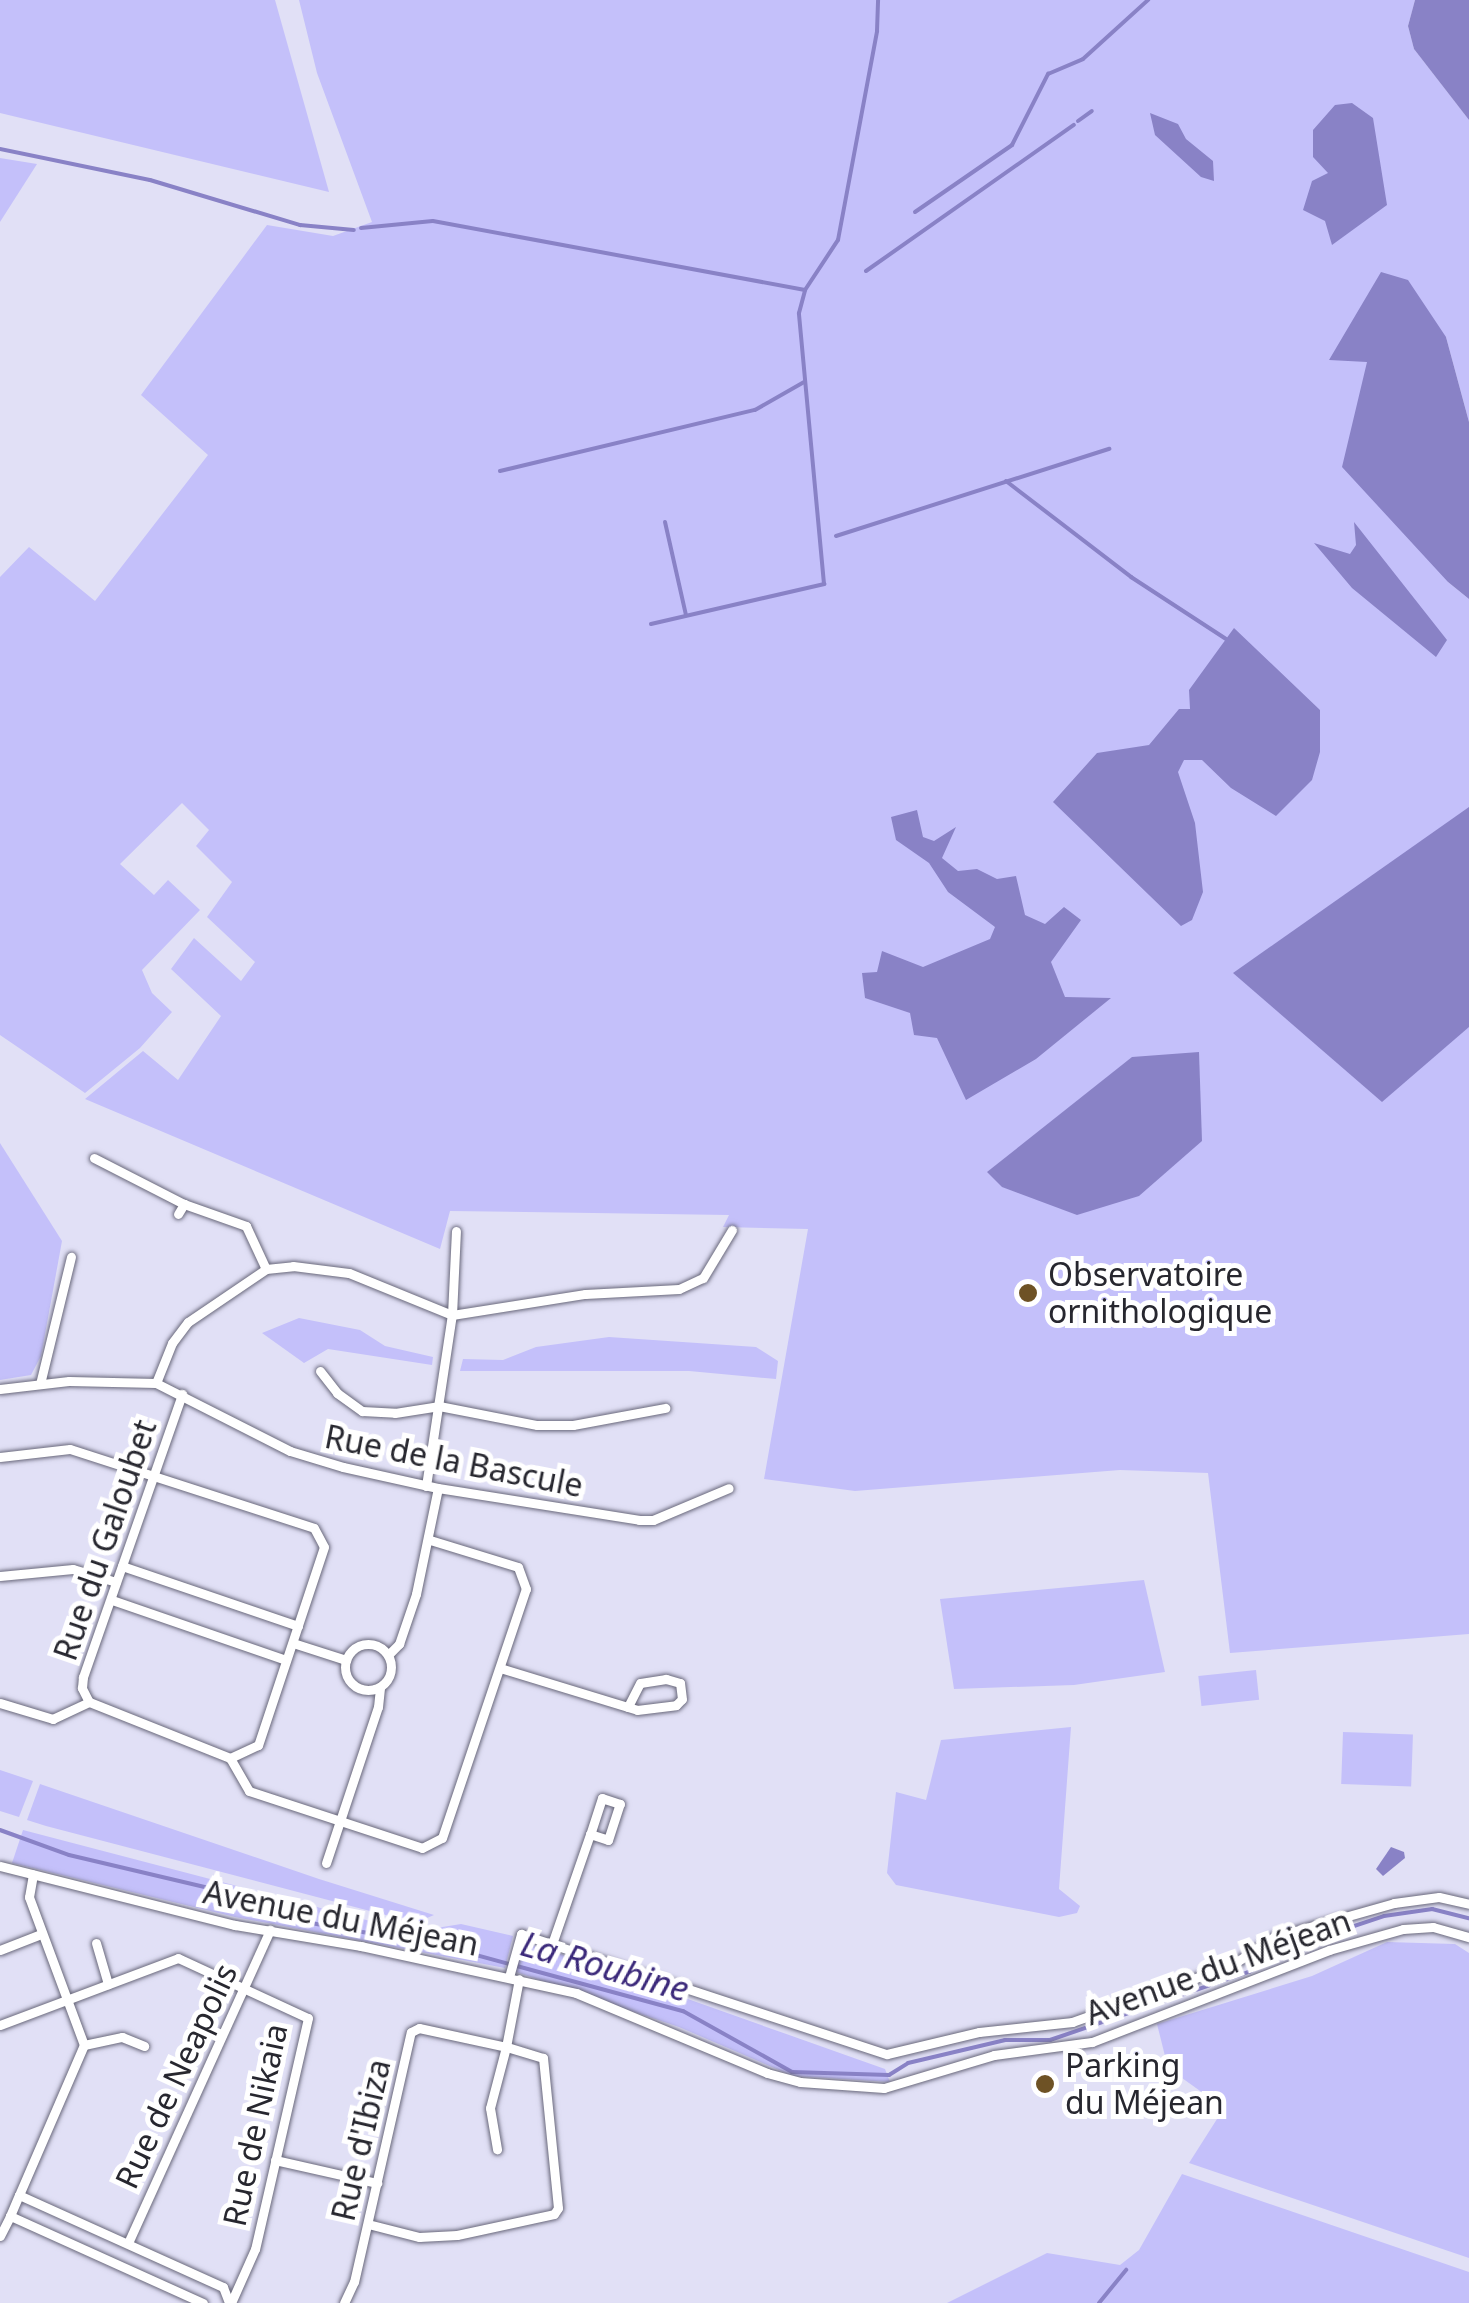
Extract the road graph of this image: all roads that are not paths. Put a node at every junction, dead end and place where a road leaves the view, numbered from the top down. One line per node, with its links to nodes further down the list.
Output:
1 (94, 1158): 2 (street)
2 (184, 1204): 3 (street); 7 (street)
3 (178, 1214)
4 (732, 1230): 8 (street)
5 (456, 1231): 8 (street)
6 (71, 1257): 10 (street)
7 (266, 1269): 8 (street); 11 (street)
8 (452, 1316): 14 (street)
9 (320, 1372): 14 (street)
10 (40, 1384): 11 (street, Rue de la Bascule); 12 (street, Rue de la Bascule)
11 (156, 1384): 13 (street, Rue de la Bascule)
12 (0, 1388)
13 (182, 1394): 17 (street, Rue du Galoubet); 18 (street, Rue de la Bascule)
14 (439, 1406): 15 (street); 18 (street)
15 (665, 1408)
16 (0, 1457): 17 (street)
17 (153, 1474): 21 (street, Rue du Galoubet); 25 (street)
18 (432, 1487): 19 (street, Rue de la Bascule); 20 (street)
19 (730, 1488)
20 (430, 1540): 27 (street); 30 (street)
21 (122, 1566): 23 (street, Rue du Galoubet); 25 (street)
22 (0, 1576): 23 (street)
23 (116, 1582): 24 (street, Rue du Galoubet)
24 (112, 1600): 28 (street); 32 (street, Rue du Galoubet)
25 (298, 1626): 26 (street)
26 (293, 1643): 28 (street); 29 (street)
27 (388, 1655): 29 (street); 31 (street)
28 (286, 1660): 35 (street)
29 (346, 1660): 31 (street)
30 (500, 1668): 34 (street); 36 (street)
31 (380, 1687): 36 (street)
32 (89, 1702): 33 (street); 35 (street)
33 (0, 1703)
34 (628, 1707): 34 (street)
35 (230, 1758): 36 (street)
36 (340, 1820): 38 (street)
37 (590, 1834): 37 (street); 46 (street)
38 (326, 1863)
39 (0, 1866): 40 (street, Avenue du Méjean)
40 (32, 1874): 42 (street, Avenue du Méjean); 43 (street)
41 (1469, 1904): 46 (street)
42 (270, 1930): 48 (street, Avenue du Méjean); 50 (street, Rue de Neapolis)
43 (41, 1934): 47 (street); 51 (street)
44 (1469, 1937): 48 (street, Avenue du Méjean)
45 (96, 1944): 49 (street)
46 (552, 1944): 48 (street)
47 (0, 1950)
48 (514, 1978): 55 (street)
49 (108, 1984): 50 (street); 51 (street)
50 (244, 1988): 57 (street, Rue de Nikaia); 64 (street, Rue de Neapolis)
51 (66, 2001): 52 (street); 53 (street)
52 (0, 2025)
53 (84, 2045): 54 (street); 60 (street)
54 (144, 2046)
55 (506, 2048): 56 (street); 58 (street, Rue d'Ibiza); 62 (street)
56 (498, 2149)
57 (275, 2160): 58 (street); 66 (street, Rue de Nikaia)
58 (376, 2182): 62 (street, Rue d'Ibiza)
59 (0, 2197): 60 (street)
60 (16, 2200): 61 (street); 64 (street)
61 (10, 2216): 63 (street); 65 (street)
62 (368, 2224): 67 (street, Rue d'Ibiza)
63 (0, 2236)
64 (128, 2243): 66 (street)
65 (203, 2303)
66 (230, 2303)
67 (344, 2303)

